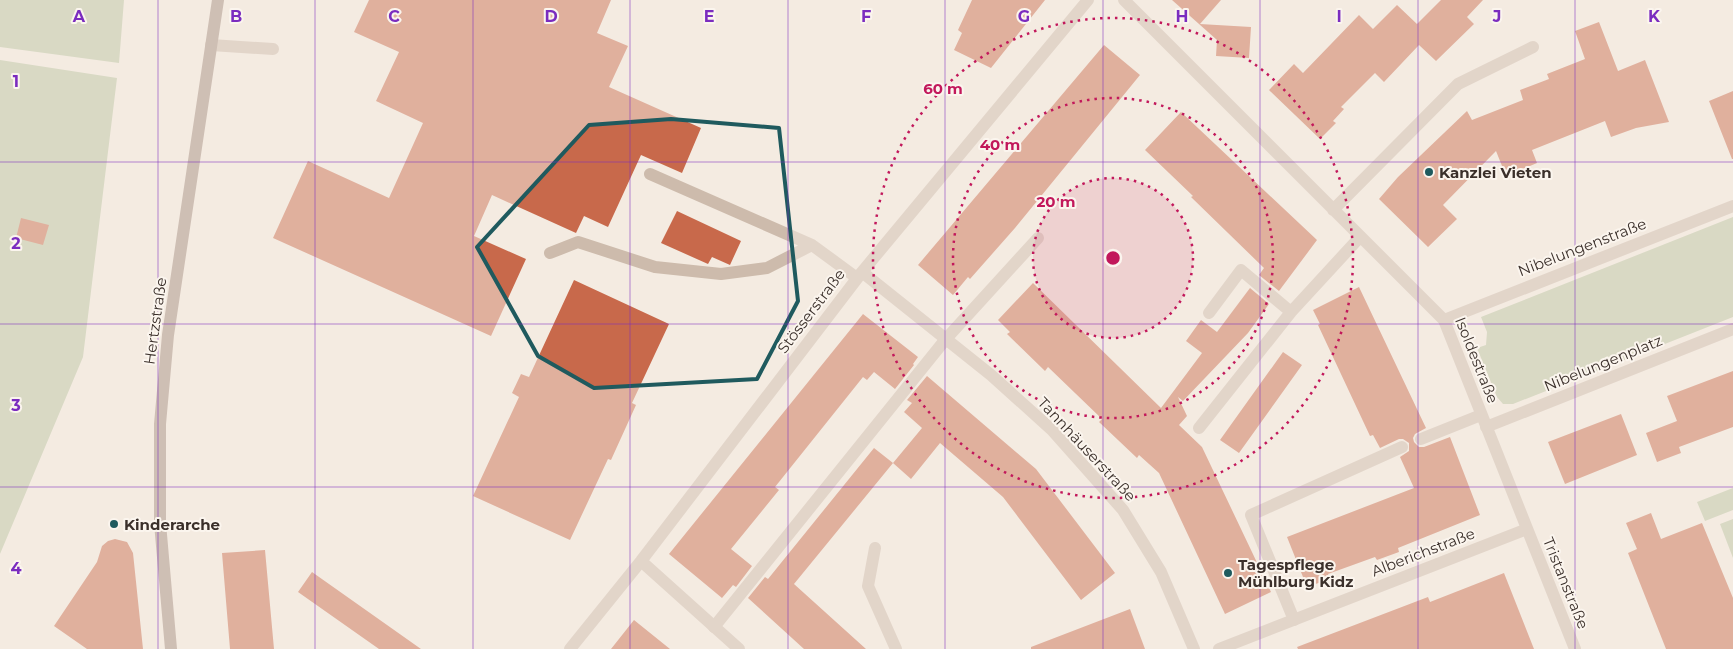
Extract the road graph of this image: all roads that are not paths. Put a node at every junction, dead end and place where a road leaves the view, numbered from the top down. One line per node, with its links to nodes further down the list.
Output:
1 (218, 0): 4 (main road, Hertzstraße)
2 (1088, 0): 14 (street, Stösserstraße)
3 (1124, 0): 9 (street, Isoldestraße)
4 (211, 45): 6 (street); 29 (main road, Hertzstraße)
5 (1533, 47): 9 (street)
6 (273, 49)
7 (650, 174): 12 (street, Tannhäuserstraße)
8 (1733, 206): 17 (street, Nibelungenstraße)
9 (1334, 210): 10 (street, Isoldestraße)
10 (1360, 237): 15 (street); 17 (street, Isoldestraße)
11 (1038, 238): 19 (street)
12 (812, 244): 13 (street); 14 (street, Tannhäuserstraße)
13 (550, 253)
14 (859, 275): 19 (street, Tannhäuserstraße); 26 (street, Stösserstraße)
15 (1291, 312): 16 (street); 21 (street)
16 (1210, 313)
17 (1444, 320): 20 (street, Isoldestraße)
18 (1733, 329): 20 (street, Nibelungenplatz)
19 (945, 340): 28 (street); 33 (street, Tannhäuserstraße)
20 (1484, 421): 22 (street, Nibelungenplatz); 24 (street, Isoldestraße)
21 (1199, 428)
22 (1421, 440)
23 (1402, 447): 27 (street)
24 (1527, 529): 27 (street, Alberichstraße); 35 (street, Tristanstraße)
25 (875, 548): 32 (street)
26 (641, 561): 28 (street); 30 (street, Stösserstraße)
27 (1294, 620): 34 (street, Alberichstraße)
28 (714, 627): 31 (street)
29 (171, 649)
30 (570, 649)
31 (739, 649)
32 (896, 649)
33 (1194, 649)
34 (1220, 649)
35 (1575, 649)

